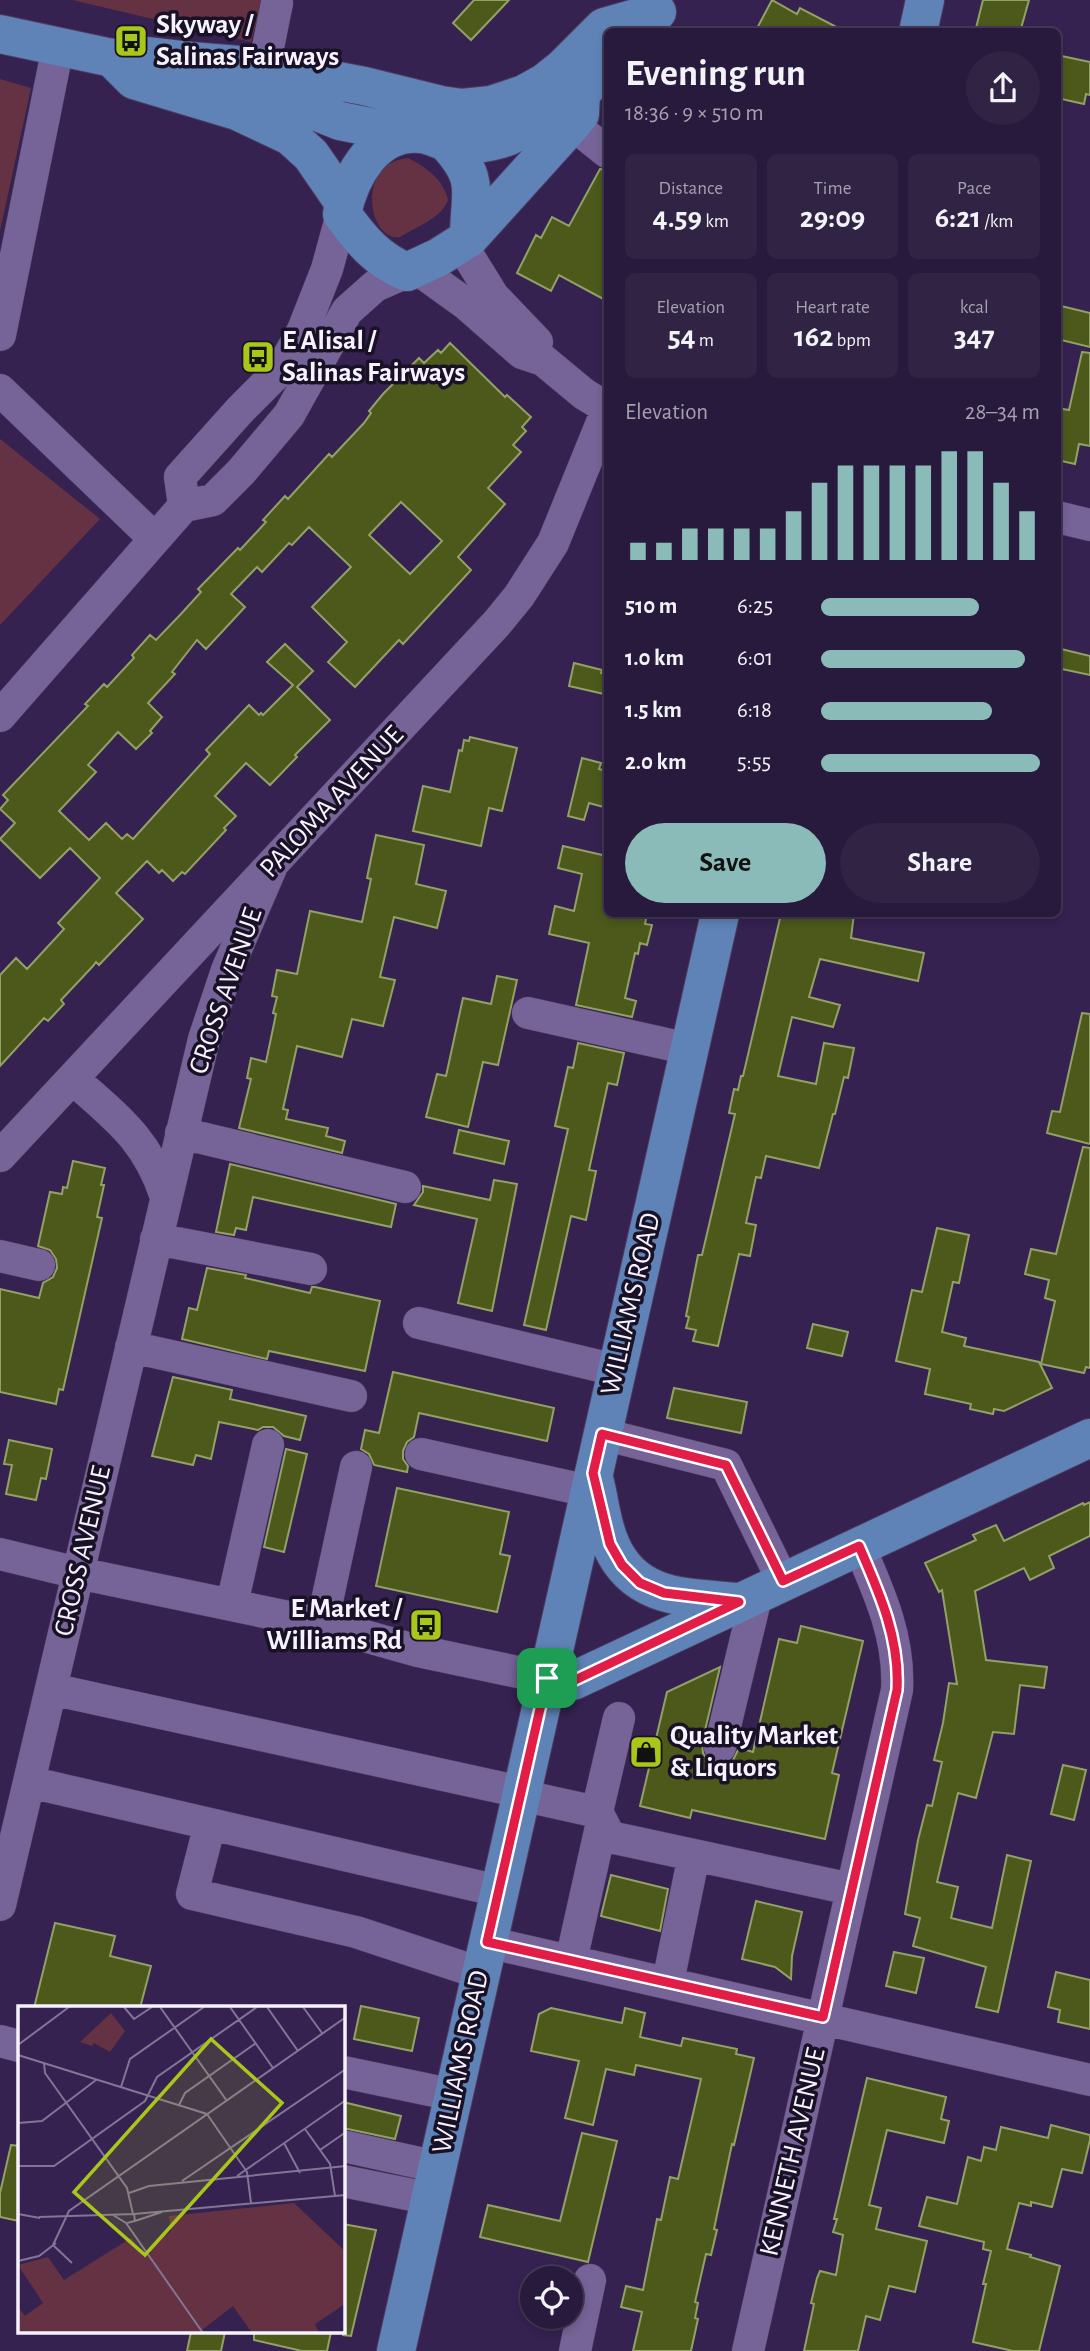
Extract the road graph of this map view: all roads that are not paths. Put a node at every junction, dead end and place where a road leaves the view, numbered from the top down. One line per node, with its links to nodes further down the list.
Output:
1 (925, 0): 4 (main road)
2 (277, 4): 9 (street)
3 (655, 15): 9 (main road)
4 (919, 28)
5 (0, 34): 6 (main road)
6 (58, 47): 7 (main road); 18 (street)
7 (112, 58): 8 (main road); 15 (main road)
8 (190, 61): 9 (main road); 12 (main road)
9 (264, 67)
10 (604, 69): 11 (main road)
11 (576, 108): 13 (main road); 14 (street); 16 (main road)
12 (405, 134): 13 (main road); 15 (main road)
13 (446, 142): 16 (main road)
14 (604, 148)
15 (343, 209): 17 (main road); 23 (street)
16 (465, 241): 17 (main road); 19 (street)
17 (411, 270): 19 (street); 24 (street)
18 (0, 335)
19 (543, 360): 21 (street)
20 (0, 390): 28 (street)
21 (604, 407)
22 (604, 416): 30 (street, PALOMA AVENUE)
23 (208, 445): 24 (street); 25 (street)
24 (241, 472): 25 (street)
25 (184, 506): 28 (street)
26 (1061, 518): 27 (street)
27 (1090, 525)
28 (154, 538): 29 (street)
29 (0, 716)
30 (271, 868): 34 (street, PALOMA AVENUE); 35 (street, CROSS AVENUE)
31 (719, 917): 33 (main road, WILLIAMS ROAD)
32 (528, 1013): 33 (street)
33 (689, 1049): 45 (main road, WILLIAMS ROAD)
34 (73, 1079): 36 (street, PALOMA AVENUE); 38 (street)
35 (181, 1133): 37 (street); 38 (street, CROSS AVENUE)
36 (0, 1157)
37 (405, 1187)
38 (166, 1197): 39 (street, CROSS AVENUE)
39 (156, 1239): 42 (street); 44 (street, CROSS AVENUE)
40 (0, 1256): 41 (street)
41 (39, 1265)
42 (311, 1269)
43 (419, 1324): 45 (street)
44 (131, 1347): 46 (street); 55 (street, CROSS AVENUE)
45 (616, 1370): 47 (main road, WILLIAMS ROAD)
46 (351, 1396)
47 (602, 1434): 52 (main road, WILLIAMS ROAD); 56 (street)
48 (1090, 1438): 53 (main road)
49 (268, 1445): 57 (street)
50 (421, 1454): 52 (street)
51 (356, 1467): 58 (street)
52 (591, 1482): 56 (main road); 59 (main road, WILLIAMS ROAD)
53 (859, 1546): 56 (main road); 68 (street, KENNETH AVENUE)
54 (0, 1554): 55 (street)
55 (78, 1573): 57 (street); 60 (street, CROSS AVENUE)
56 (760, 1592): 59 (main road); 62 (street)
57 (232, 1604): 58 (street)
58 (321, 1624): 59 (street)
59 (547, 1678): 64 (main road, WILLIAMS ROAD)
60 (51, 1689): 63 (street, CROSS AVENUE); 64 (street)
61 (619, 1718): 65 (street)
62 (720, 1747)
63 (29, 1782): 66 (street); 70 (street, CROSS AVENUE)
64 (521, 1794): 65 (street); 69 (main road, WILLIAMS ROAD)
65 (600, 1817): 67 (street); 72 (street)
66 (211, 1824): 69 (street); 71 (street)
67 (694, 1856): 68 (street); 73 (street)
68 (851, 1888): 74 (street, KENNETH AVENUE)
69 (499, 1891): 71 (main road, WILLIAMS ROAD)
70 (0, 1905)
71 (484, 1957): 72 (street); 79 (main road, WILLIAMS ROAD)
72 (571, 1961): 73 (street)
73 (667, 1982): 74 (street)
74 (823, 2017): 78 (street); 86 (street, KENNETH AVENUE)
75 (0, 2041): 76 (street)
76 (18, 2046)
77 (345, 2072): 79 (street)
78 (1090, 2080)
79 (454, 2095): 82 (main road, WILLIAMS ROAD)
80 (345, 2147): 82 (street)
81 (345, 2181): 82 (street)
82 (435, 2183): 84 (main road, WILLIAMS ROAD)
83 (590, 2280): 85 (street)
84 (396, 2351)
85 (575, 2351)
86 (748, 2351)

